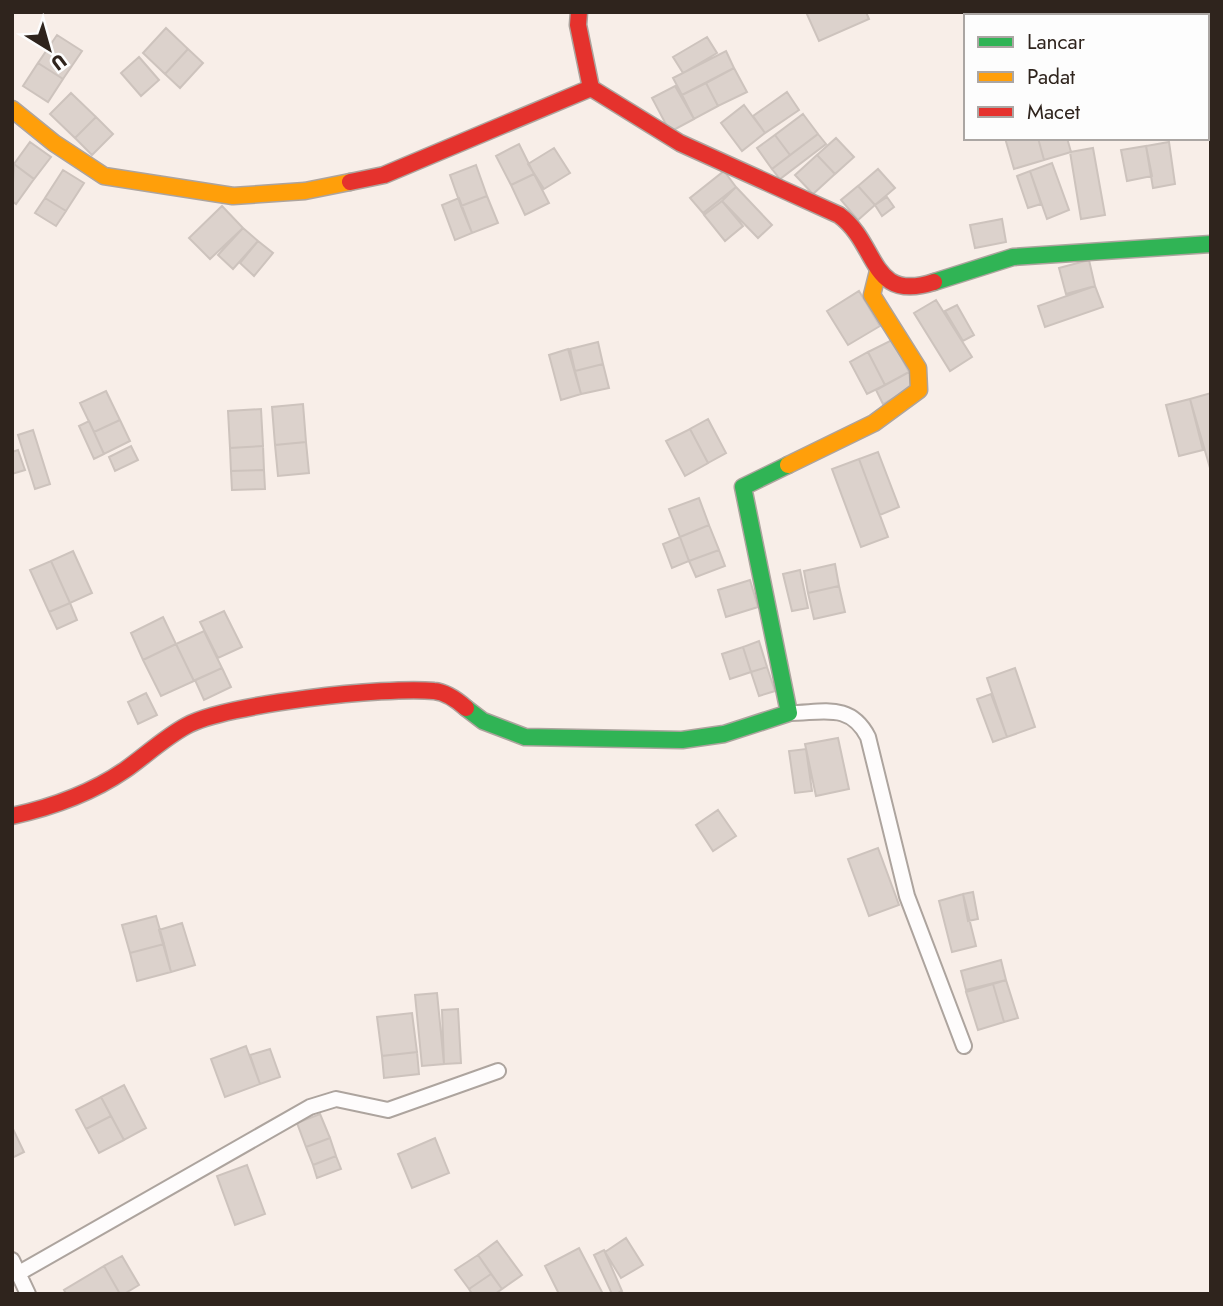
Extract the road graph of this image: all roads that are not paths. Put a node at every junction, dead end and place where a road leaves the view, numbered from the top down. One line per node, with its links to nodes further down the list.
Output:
1 (579, 12): 2 (street)
2 (591, 88): 3 (street); 5 (street)
3 (12, 109)
4 (1211, 244): 5 (street)
5 (878, 271): 6 (street)
6 (789, 713): 7 (street); 8 (street)
7 (12, 816)
8 (964, 1046)
9 (498, 1071): 10 (street)
10 (15, 1267): 11 (street)
11 (28, 1294)

